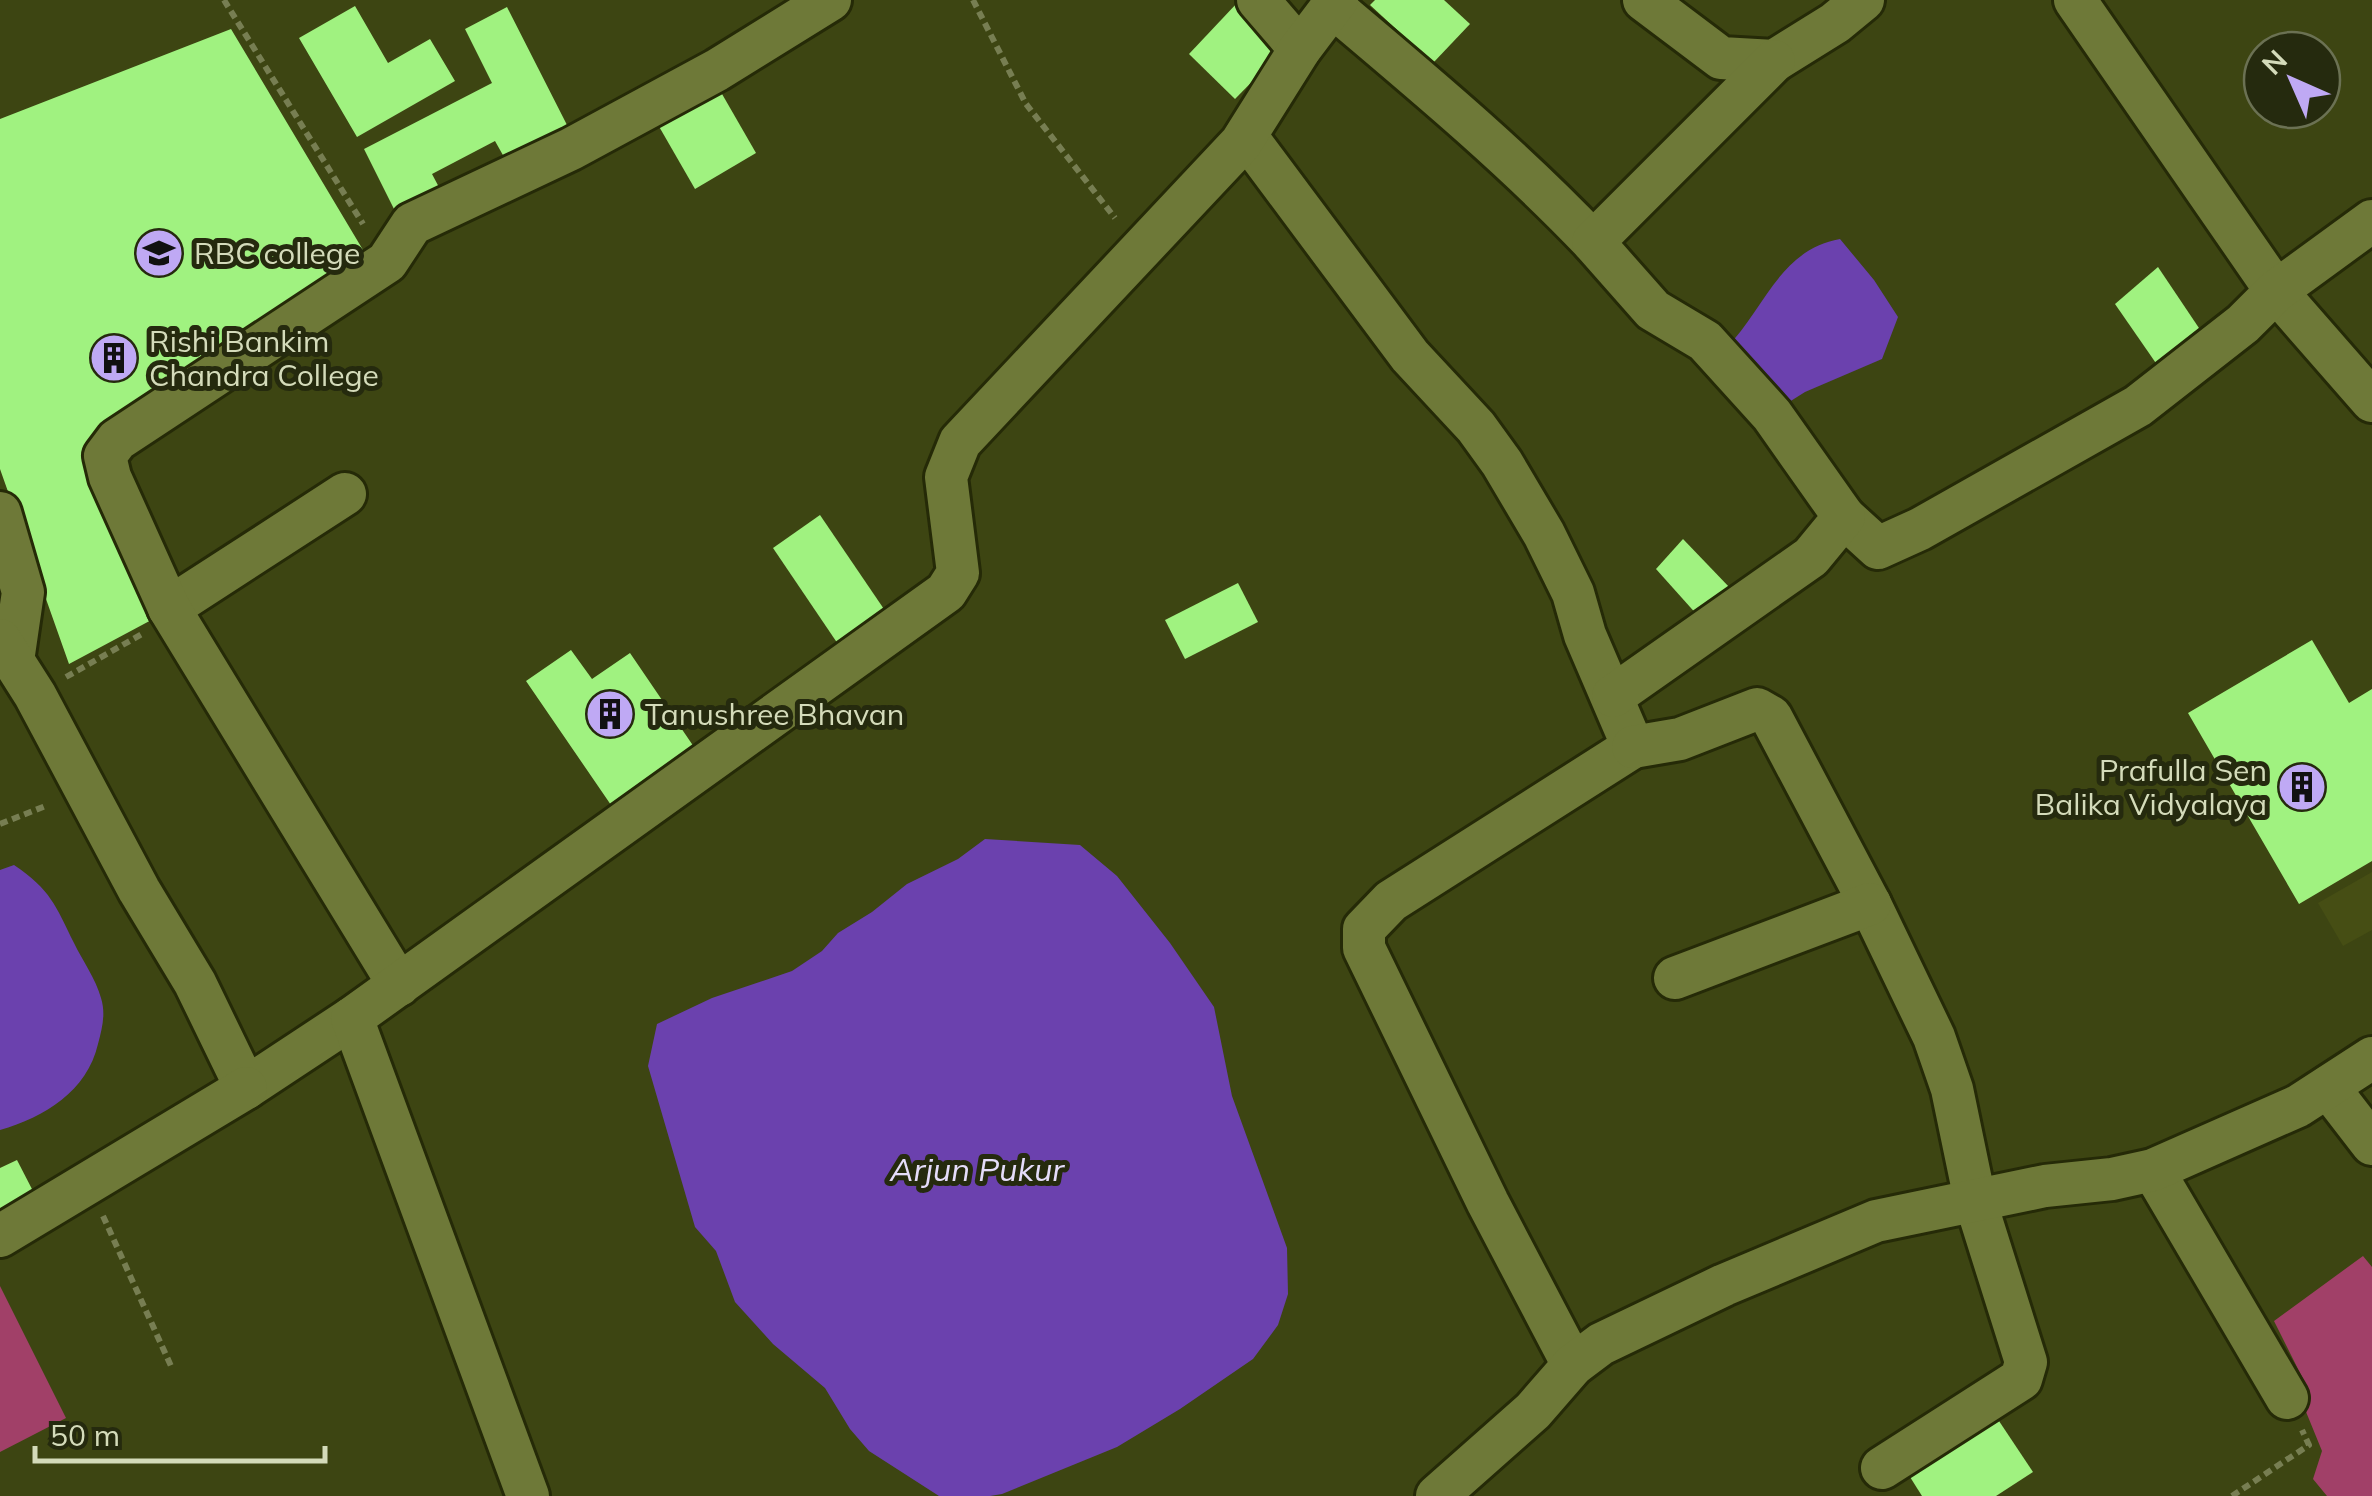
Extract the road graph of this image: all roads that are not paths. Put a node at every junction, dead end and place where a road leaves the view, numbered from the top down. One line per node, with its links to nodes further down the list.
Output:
1 (830, 0): 17 (street)
2 (1258, 0): 7 (street)
3 (1644, 0): 8 (street)
4 (1864, 0): 8 (street)
5 (1334, 3): 7 (street); 11 (street)
6 (2092, 5): 12 (street)
7 (1300, 49): 9 (street)
8 (1774, 60): 11 (street)
9 (1246, 136): 19 (street); 23 (street)
10 (2372, 221): 12 (street)
11 (1593, 242): 16 (street)
12 (2276, 290): 13 (street); 16 (street)
13 (2372, 401)
14 (345, 494): 17 (street)
15 (0, 514): 18 (street)
16 (1844, 517): 19 (street)
17 (172, 612): 23 (street)
18 (16, 666): 27 (street)
19 (1613, 696): 20 (street)
20 (1633, 747): 21 (street); 32 (street)
21 (1870, 904): 22 (street); 30 (street)
22 (1674, 978)
23 (399, 986): 24 (street)
24 (352, 1018): 27 (street); 35 (street)
25 (2372, 1058): 26 (street)
26 (2328, 1087): 28 (street); 29 (street)
27 (246, 1088): 31 (street)
28 (2372, 1144)
29 (2153, 1170): 30 (street); 33 (street)
30 (1975, 1200): 32 (street); 34 (street)
31 (0, 1236)
32 (1574, 1364): 36 (street)
33 (2287, 1398)
34 (1882, 1468)
35 (528, 1496)
36 (1437, 1496)

